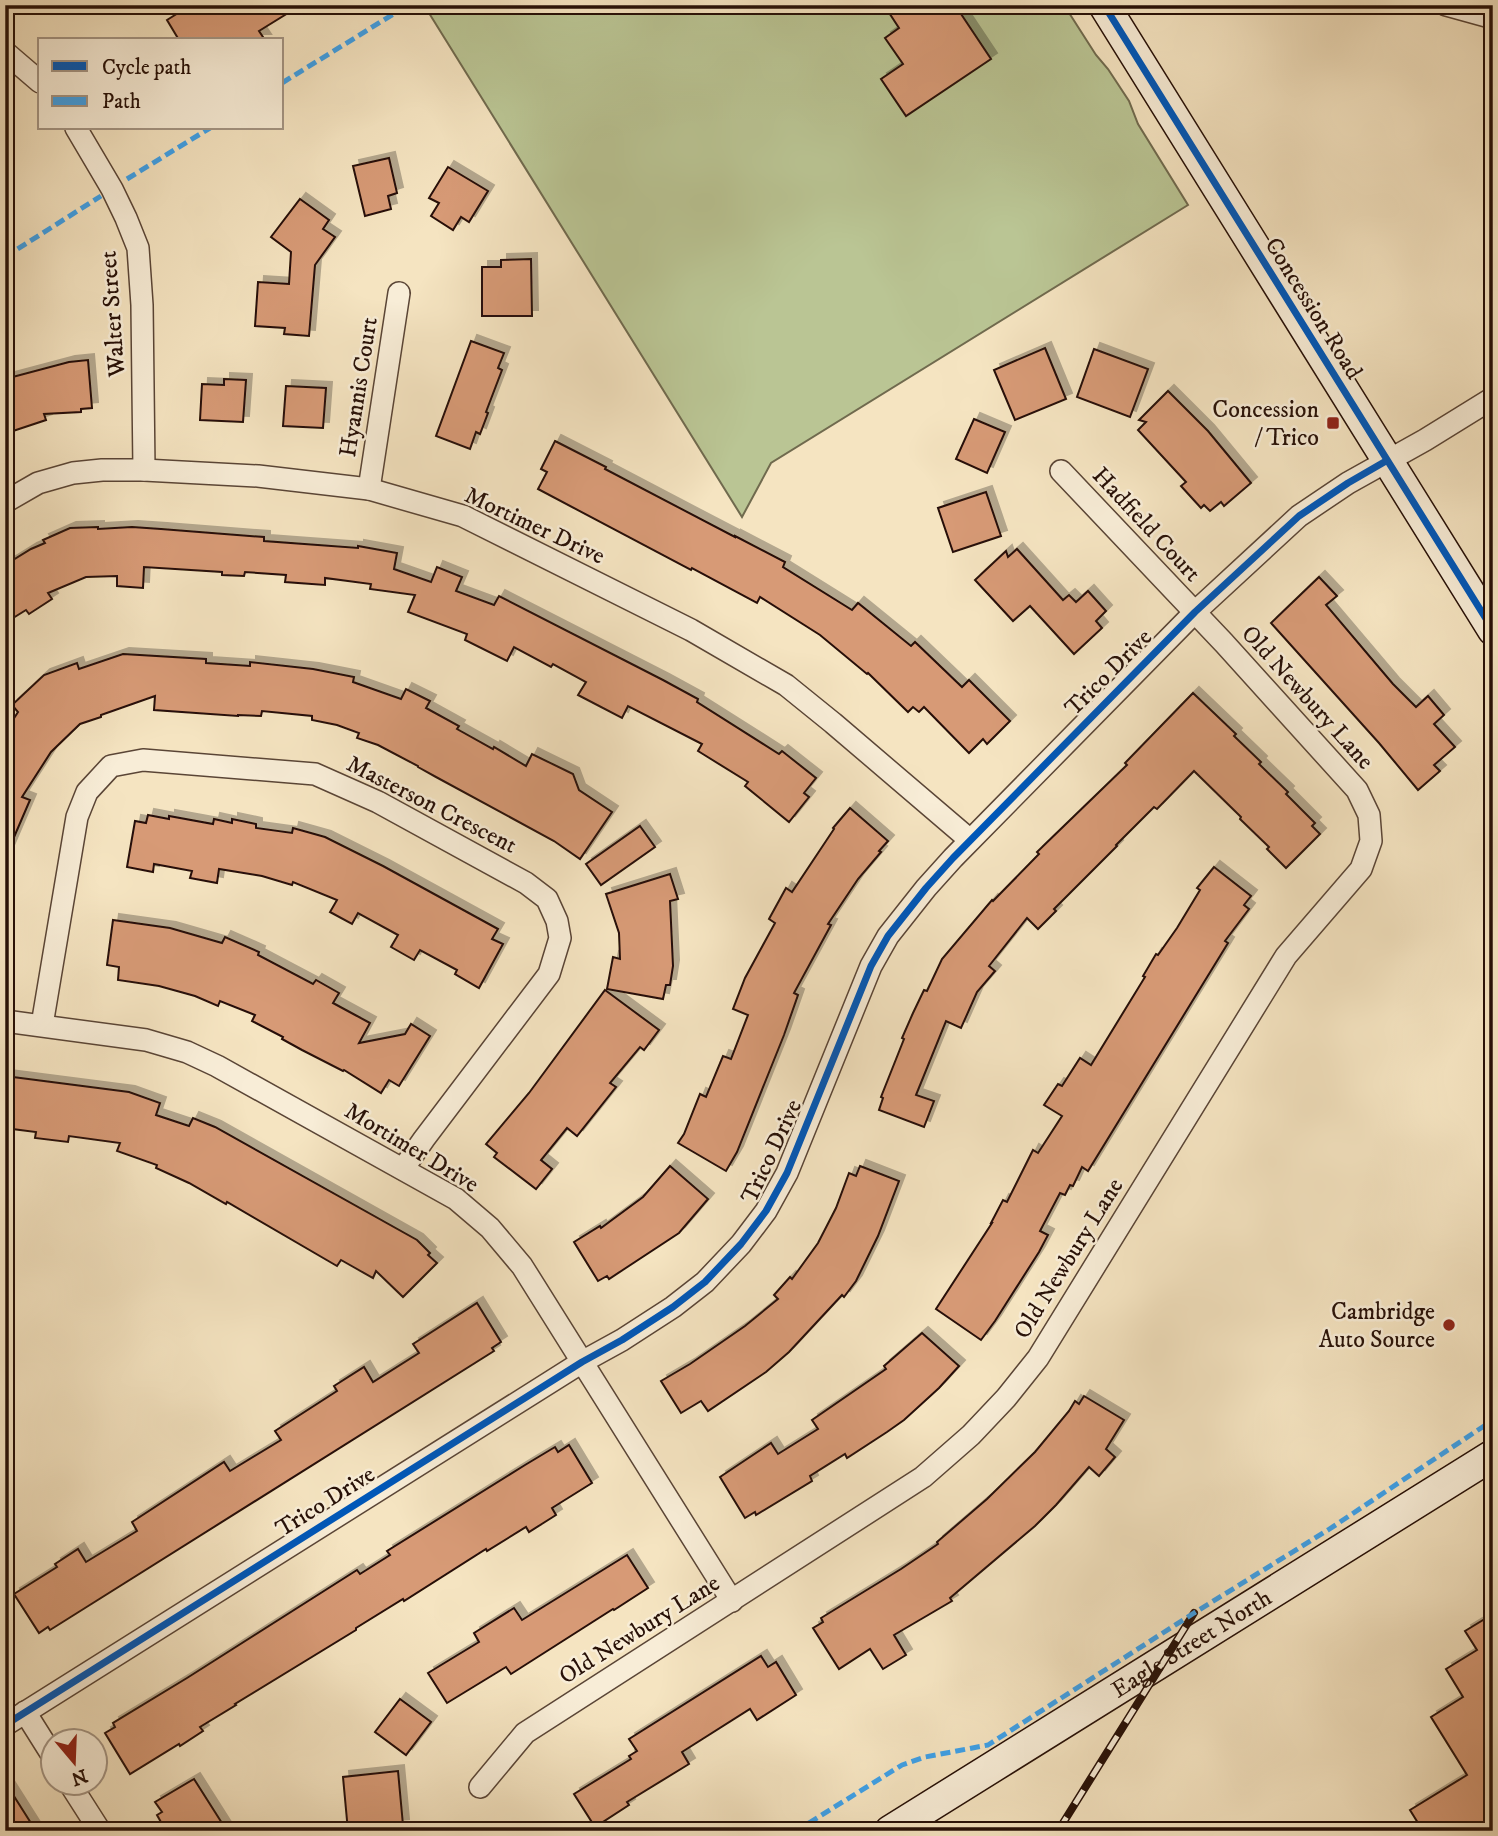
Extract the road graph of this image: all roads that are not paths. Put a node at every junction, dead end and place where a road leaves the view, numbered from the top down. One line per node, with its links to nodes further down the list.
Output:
1 (1104, 5): 9 (main road, Concession Road)
2 (1446, 5): 3 (street)
3 (1493, 18)
4 (5, 52): 5 (street)
5 (38, 80)
6 (77, 130): 10 (street, Walter Street)
7 (399, 293): 12 (street, Hyannis Court)
8 (1493, 398): 9 (street, Trico Drive)
9 (1386, 461): 14 (street, Trico Drive); 15 (main road, Concession Road)
10 (144, 470): 12 (street, Mortimer Drive); 13 (street, Mortimer Drive)
11 (1061, 471): 14 (street, Hadfield Court)
12 (369, 489): 16 (street, Mortimer Drive)
13 (5, 502)
14 (1195, 612): 16 (street, Trico Drive); 22 (street, Old Newbury Lane)
15 (1493, 630)
16 (970, 840): 20 (street, Trico Drive)
17 (5, 1021): 18 (street, Mortimer Drive)
18 (42, 1025): 19 (street, Mortimer Drive); 19 (street, Masterson Crescent)
19 (403, 1169): 20 (street, Mortimer Drive)
20 (582, 1362): 22 (street, Mortimer Drive); 23 (street, Trico Drive)
21 (1493, 1455): 29 (main road, Eagle Street North)
22 (732, 1601): 26 (street, Old Newbury Lane)
23 (25, 1712): 24 (street, Trico Drive); 25 (street)
24 (5, 1725)
25 (38, 1733)
26 (480, 1787)
27 (80, 1798): 28 (street)
28 (100, 1831)
29 (890, 1831)

